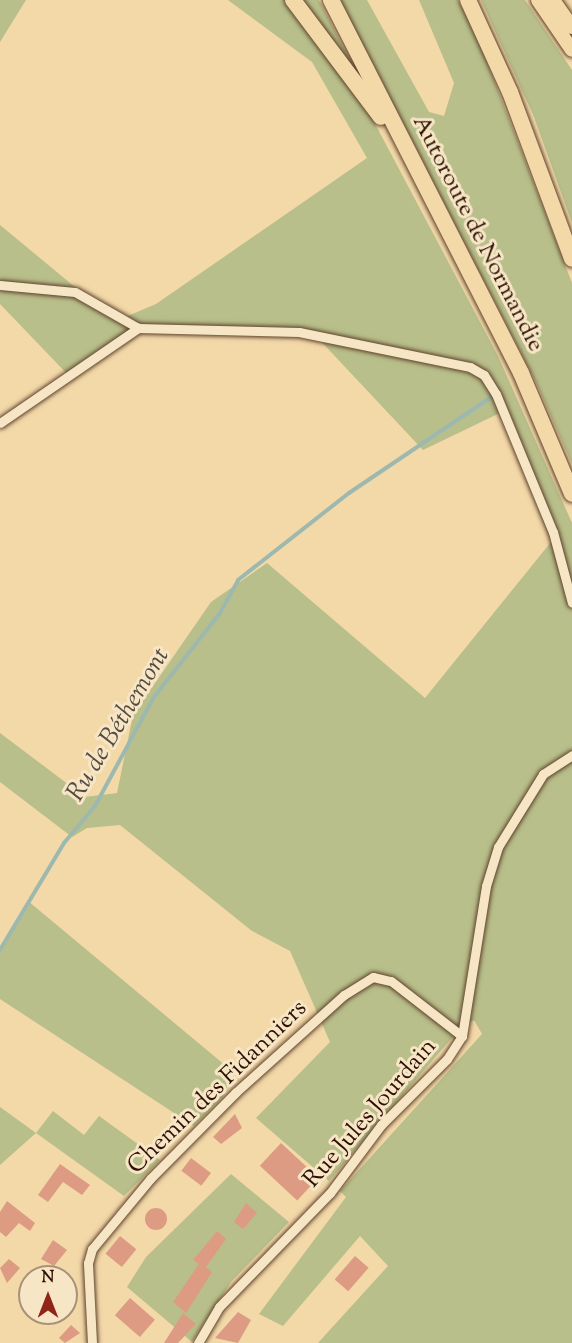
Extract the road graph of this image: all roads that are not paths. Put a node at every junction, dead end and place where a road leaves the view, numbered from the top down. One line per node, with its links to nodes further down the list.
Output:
1 (294, 0): 8 (highway)
2 (331, 0): 8 (highway, Autoroute de Normandie)
3 (468, 0): 9 (highway)
4 (538, 0): 7 (main road)
5 (553, 0): 6 (main road)
6 (572, 27)
7 (572, 50)
8 (410, 158): 13 (highway, Autoroute de Normandie)
9 (572, 259)
10 (0, 285): 11 (street)
11 (138, 328): 12 (street); 14 (street)
12 (0, 423)
13 (572, 494)
14 (572, 603)
15 (572, 755): 16 (street, Rue Jules Jourdain)
16 (462, 1036): 17 (street, Chemin des Fidanniers); 18 (street, Rue Jules Jourdain)
17 (92, 1343)
18 (198, 1343)

